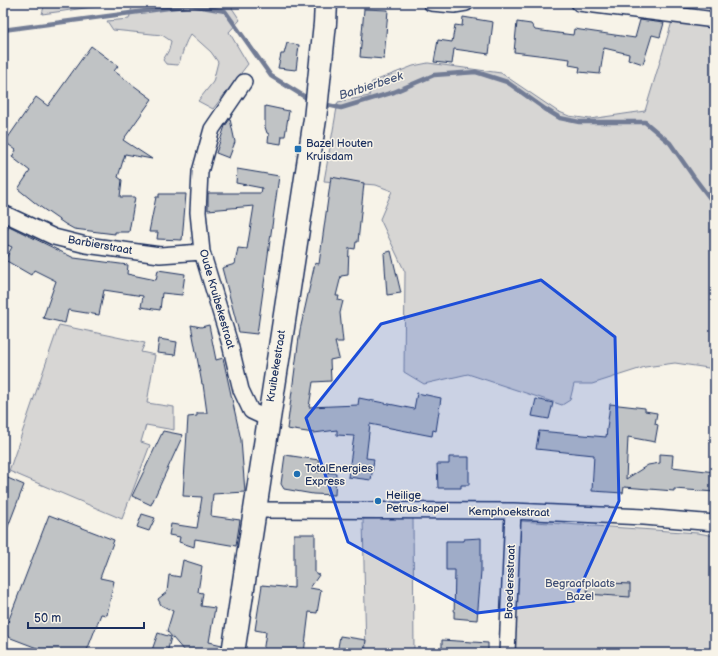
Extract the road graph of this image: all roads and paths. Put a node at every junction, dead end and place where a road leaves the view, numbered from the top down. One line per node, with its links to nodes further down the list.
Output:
1 (326, 3): 9 (main road, Kruibekestraat)
2 (431, 3): 3 (street)
3 (466, 3)
4 (578, 3): 5 (street)
5 (715, 20)
6 (244, 82): 8 (street, Oude Kruibekestraat)
7 (3, 213): 8 (street, Barbierstraat)
8 (202, 252): 9 (street, Oude Kruibekestraat)
9 (268, 419): 10 (main road, Kruibekestraat)
10 (255, 510): 11 (street, Kemphoekstraat); 13 (main road, Kruibekestraat)
11 (513, 511): 12 (street, Kemphoekstraat); 14 (street, Broedersstraat)
12 (715, 523)
13 (232, 653)
14 (507, 653)

